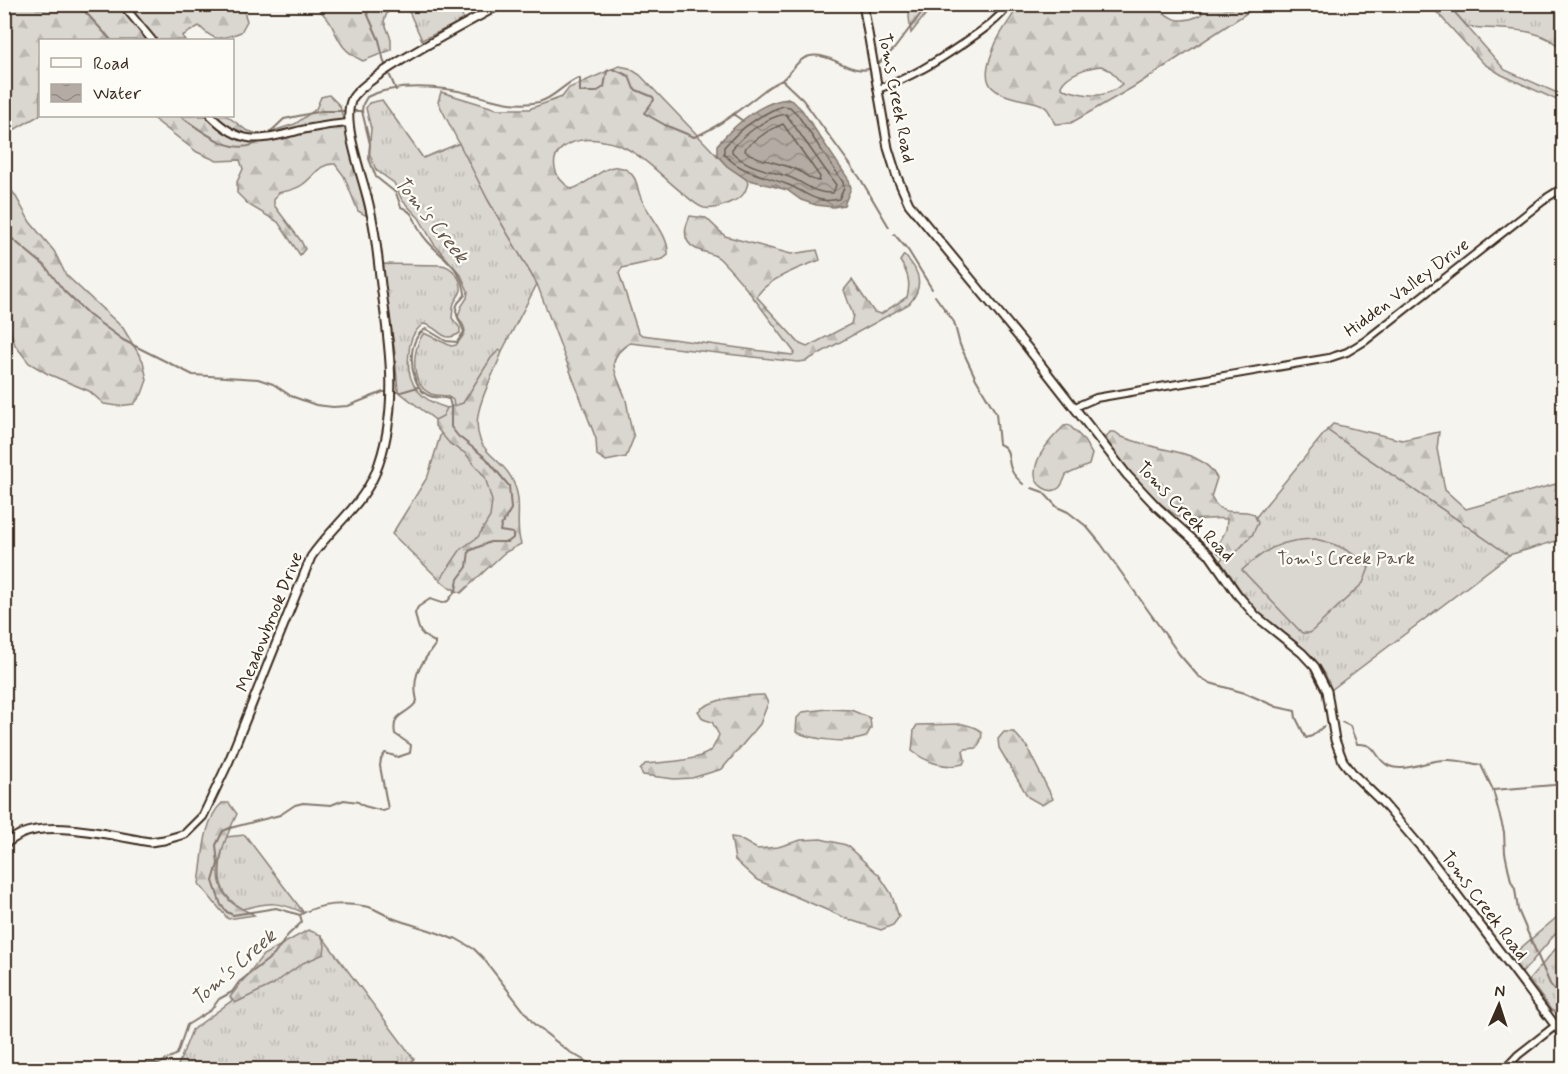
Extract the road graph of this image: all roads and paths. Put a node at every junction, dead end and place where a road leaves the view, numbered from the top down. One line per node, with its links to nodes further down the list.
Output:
1 (122, 4): 5 (street)
2 (501, 4): 8 (street, Meadowbrook Drive)
3 (863, 4): 6 (street, Toms Creek Road)
4 (1010, 4): 6 (street)
5 (151, 39)
6 (878, 88): 10 (street, Toms Creek Road)
7 (212, 117): 8 (street)
8 (348, 123): 11 (street, Meadowbrook Drive)
9 (1563, 187): 10 (street, Hidden Valley Drive)
10 (1074, 407): 13 (street, Toms Creek Road)
11 (4, 844)
12 (1563, 1019): 13 (street)
13 (1554, 1025): 14 (street, Toms Creek Road); 15 (street)
14 (1563, 1037)
15 (1504, 1070)

